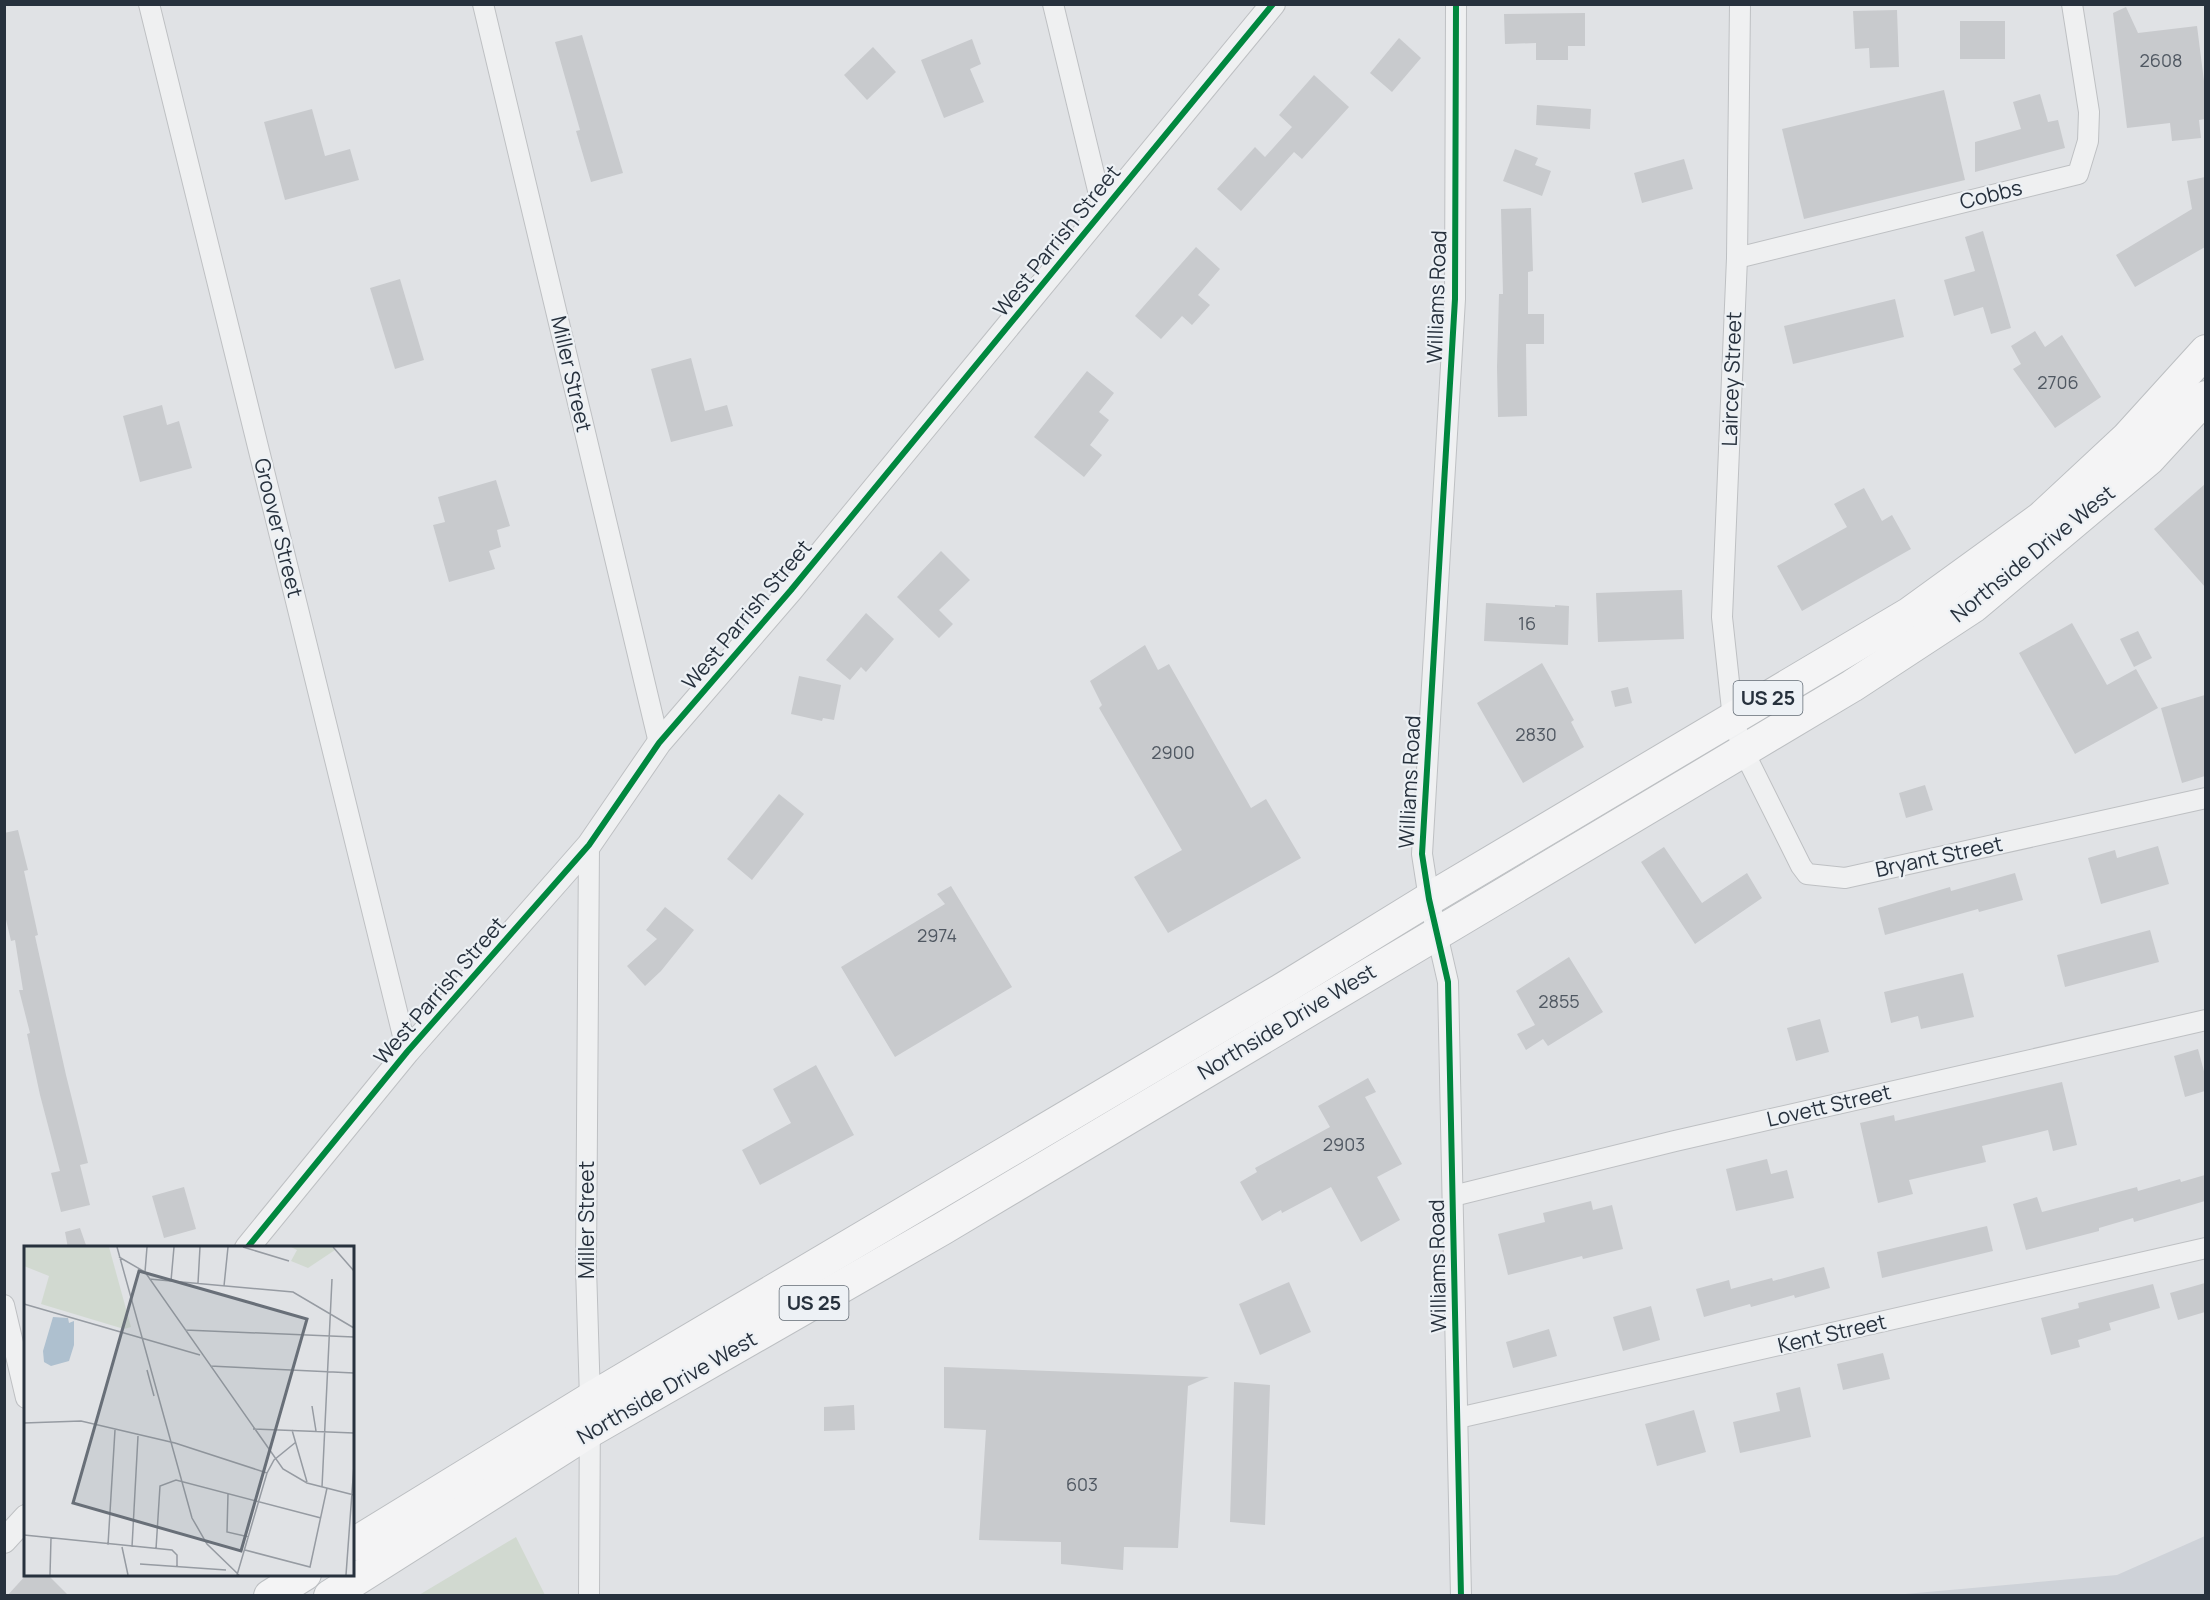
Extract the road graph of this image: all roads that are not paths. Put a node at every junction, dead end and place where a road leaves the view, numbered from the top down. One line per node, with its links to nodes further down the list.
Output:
1 (149, 4): 20 (street, Groover Street)
2 (483, 4): 13 (street, Miller Street)
3 (1053, 4): 8 (street)
4 (1273, 4): 8 (street, West Parrish Street)
5 (1456, 4): 17 (street, Williams Road)
6 (1740, 4): 9 (street, Laircey Street)
7 (2072, 4): 9 (street, Cobbs)
8 (1103, 211): 13 (street, West Parrish Street)
9 (1737, 258): 12 (street, Laircey Street)
10 (2205, 351): 12 (main road, Northside Drive West / US 25)
11 (2205, 397): 14 (main road, Northside Drive West / US 25)
12 (1733, 719): 14 (street, Laircey Street); 17 (main road, Northside Drive West / US 25)
13 (659, 743): 16 (street, West Parrish Street)
14 (1744, 752): 15 (street, Bryant Street); 18 (main road, Northside Drive West / US 25)
15 (2205, 798)
16 (589, 845): 20 (street, West Parrish Street); 26 (street, Miller Street)
17 (1429, 899): 18 (street, Williams Road); 26 (main road, Northside Drive West / US 25)
18 (1436, 932): 21 (street, Williams Road); 28 (main road, Northside Drive West / US 25)
19 (2205, 1020): 21 (street, Lovett Street)
20 (407, 1053): 22 (street, West Parrish Street)
21 (1453, 1196): 27 (street, Williams Road)
22 (250, 1246)
23 (2205, 1248): 27 (street, Kent Street)
24 (4, 1305): 25 (street)
25 (24, 1390)
26 (590, 1399): 28 (street, Miller Street); 31 (main road, Northside Drive West / US 25)
27 (1458, 1418): 36 (street, Williams Road)
28 (590, 1431): 34 (main road, Northside Drive West / US 25); 35 (street, Miller Street)
29 (24, 1519): 30 (street)
30 (4, 1541)
31 (354, 1544)
32 (303, 1576): 33 (main road)
33 (270, 1596)
34 (330, 1596)
35 (589, 1596)
36 (1461, 1596)

